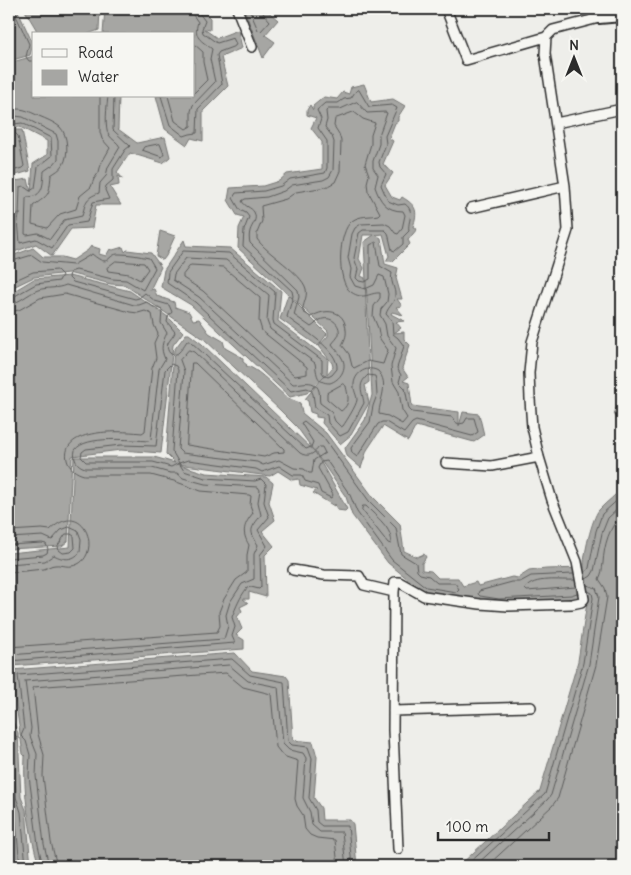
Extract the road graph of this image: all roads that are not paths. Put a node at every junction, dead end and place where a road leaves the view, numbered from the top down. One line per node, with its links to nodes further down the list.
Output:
1 (237, 9): 7 (street)
2 (446, 9): 6 (street)
3 (590, 9): 5 (main road)
4 (622, 16): 5 (main road)
5 (599, 18): 6 (street)
6 (546, 37): 9 (street)
7 (252, 47)
8 (622, 109): 9 (street)
9 (556, 122): 10 (street)
10 (565, 186): 11 (street); 12 (street)
11 (471, 208)
12 (539, 457): 13 (street); 15 (street)
13 (446, 463)
14 (293, 570): 15 (street)
15 (394, 592): 17 (street)
16 (530, 707): 17 (street)
17 (393, 711): 18 (street)
18 (398, 849)

